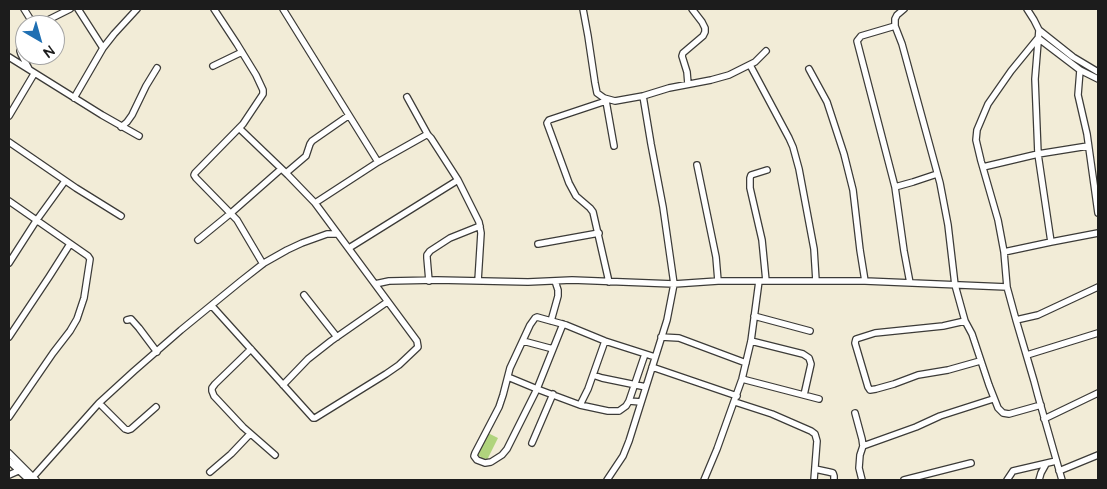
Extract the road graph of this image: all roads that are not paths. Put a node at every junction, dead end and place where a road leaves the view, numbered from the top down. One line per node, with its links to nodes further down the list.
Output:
1 (70, 9): 10 (street)
2 (78, 9): 14 (street)
3 (137, 9): 14 (street)
4 (214, 9): 16 (street)
5 (282, 9): 35 (street)
6 (583, 9): 32 (street)
7 (692, 9): 27 (street)
8 (904, 9): 11 (street)
9 (1027, 9): 12 (street)
10 (58, 15)
11 (895, 26): 49 (street); 52 (street)
12 (1039, 30): 13 (street); 25 (street)
13 (1038, 38): 23 (street); 43 (street); 46 (street)
14 (103, 48): 31 (street)
15 (766, 51): 19 (street)
16 (242, 52): 20 (street); 37 (street)
17 (9, 57): 24 (street)
18 (27, 65): 24 (street)
19 (750, 65): 27 (street); 78 (street)
20 (213, 66)
21 (157, 68): 36 (street)
22 (809, 68): 79 (street)
23 (1080, 70): 26 (street); 42 (street)
24 (32, 72): 31 (street); 34 (street)
25 (1098, 72)
26 (1098, 79)
27 (688, 84): 28 (street)
28 (651, 93): 29 (street); 33 (street)
29 (643, 96): 32 (street); 33 (street)
30 (407, 97): 38 (street)
31 (74, 98): 36 (street)
32 (605, 100): 41 (street); 61 (street)
33 (645, 104): 84 (street)
34 (9, 116)
35 (348, 116): 44 (street); 48 (street)
36 (121, 127): 39 (street)
37 (239, 128): 48 (street); 55 (street)
38 (428, 135): 44 (street); 50 (street)
39 (139, 136)
40 (9, 142): 51 (street)
41 (614, 146)
42 (1088, 146): 43 (street); 56 (street)
43 (1038, 154): 46 (street); 66 (street)
44 (378, 162): 54 (street)
45 (697, 165): 81 (street)
46 (983, 167): 70 (street)
47 (767, 170): 77 (street)
48 (284, 171): 54 (street); 55 (street)
49 (937, 174): 52 (street); 85 (street)
50 (458, 180): 59 (street); 69 (street)
51 (66, 182): 57 (street); 58 (street)
52 (895, 187): 82 (street)
53 (9, 201): 58 (street)
54 (315, 204): 60 (street)
55 (231, 213): 65 (street); 72 (street)
56 (1098, 213)
57 (121, 216)
58 (36, 220): 67 (street); 71 (street)
59 (480, 226): 73 (street); 74 (street)
60 (333, 227): 63 (street); 64 (street)
61 (599, 233): 68 (street); 80 (street)
62 (1098, 233): 66 (street)
63 (327, 234): 64 (street); 72 (street)
64 (338, 234): 69 (street)
65 (198, 240)
66 (1051, 242): 70 (street)
67 (70, 244): 101 (street); 134 (street)
68 (538, 244)
69 (348, 248): 83 (street)
70 (1004, 252): 86 (street)
71 (9, 263)
72 (262, 264): 90 (street)
73 (429, 281): 74 (street); 83 (street)
74 (478, 281): 75 (street)
75 (555, 281): 80 (street); 94 (street)
76 (759, 281): 77 (street); 81 (street); 91 (street)
77 (766, 281): 78 (street)
78 (816, 281): 79 (street)
79 (865, 281): 82 (street)
80 (609, 282): 84 (street)
81 (718, 282): 84 (street)
82 (910, 283): 85 (street)
83 (375, 284): 89 (street)
84 (674, 284): 100 (street)
85 (955, 285): 86 (street); 95 (street)
86 (1008, 287): 93 (street)
87 (1098, 287): 93 (street)
88 (304, 295): 99 (street)
89 (387, 302): 99 (street); 117 (street)
90 (212, 306): 105 (street); 107 (street)
91 (754, 316): 97 (street); 104 (street)
92 (127, 320): 107 (street)
93 (1016, 320): 109 (street)
94 (551, 321): 96 (street); 102 (street)
95 (965, 321): 111 (street); 111 (street)
96 (563, 324): 103 (street); 106 (street)
97 (810, 331)
98 (1098, 333): 109 (street)
99 (337, 337): 117 (street)
100 (661, 337): 110 (street); 112 (street)
101 (9, 338)
102 (523, 341): 106 (street); 115 (street)
103 (605, 341): 108 (street); 114 (street)
104 (751, 341): 112 (street); 123 (street)
105 (250, 349): 117 (street); 136 (street)
106 (553, 349): 120 (street)
107 (157, 352): 129 (street)
108 (645, 354): 110 (street); 118 (street)
109 (1027, 355): 132 (street)
110 (655, 357): 113 (street)
111 (980, 361): 126 (street)
112 (746, 363): 116 (street)
113 (652, 366): 119 (street); 124 (street)
114 (593, 374): 118 (street); 130 (street)
115 (508, 377): 120 (street); 120 (street)
116 (742, 379): 123 (street); 124 (street)
117 (283, 385)
118 (635, 385): 119 (street); 127 (street)
119 (646, 387): 128 (street)
120 (537, 388): 122 (street)
121 (1098, 393): 135 (street)
122 (553, 394): 130 (street); 137 (street)
123 (804, 395): 125 (street)
124 (736, 399): 146 (street); 150 (street)
125 (820, 399)
126 (994, 399): 132 (street); 138 (street)
127 (629, 401): 128 (street); 130 (street)
128 (641, 402): 153 (street)
129 (99, 403): 131 (street); 152 (street)
130 (580, 405)
131 (156, 406)
132 (1041, 406): 135 (street)
133 (855, 413): 138 (street)
134 (9, 417)
135 (1044, 419): 143 (street)
136 (250, 434): 140 (street); 149 (street)
137 (532, 443)
138 (863, 446): 158 (street)
139 (9, 453): 152 (street)
140 (275, 455)
141 (1098, 456): 148 (street)
142 (9, 461): 147 (street)
143 (1056, 461): 145 (street); 148 (street)
144 (971, 463): 159 (street)
145 (1046, 464): 160 (street); 161 (street)
146 (815, 469): 156 (street); 157 (street)
147 (18, 471): 151 (street); 152 (street)
148 (1059, 471): 162 (street)
149 (210, 472)
150 (707, 473): 154 (street); 155 (street)
151 (9, 475)
152 (33, 479)
153 (607, 480)
154 (704, 480)
155 (711, 480)
156 (814, 480)
157 (834, 480)
158 (862, 480)
159 (904, 480)
160 (1007, 480)
161 (1038, 480)
162 (1062, 480)

